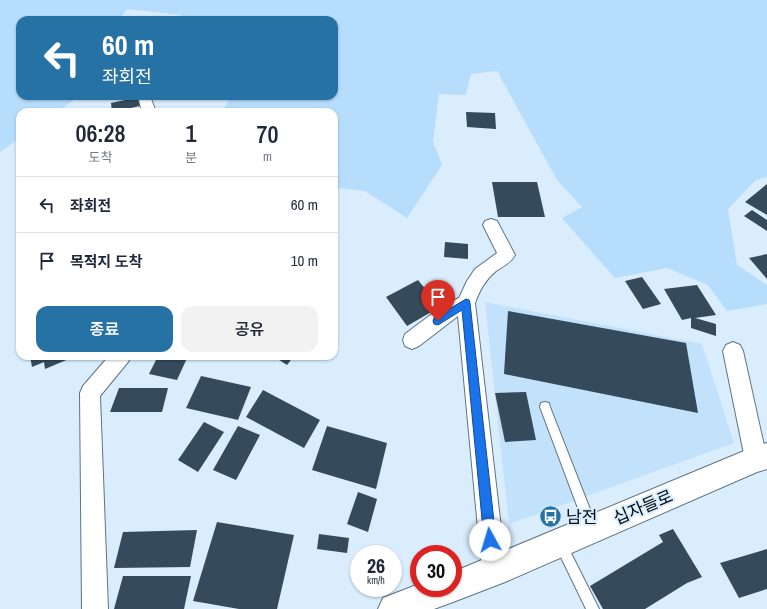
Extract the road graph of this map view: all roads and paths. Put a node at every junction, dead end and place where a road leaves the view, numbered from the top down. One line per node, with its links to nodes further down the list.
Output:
1 (491, 225): 2 (street)
2 (466, 303): 3 (street); 10 (street)
3 (412, 340)
4 (733, 351): 7 (street)
5 (118, 360): 13 (street)
6 (545, 407): 8 (lane)
7 (762, 458): 8 (main road, 십자들로)
8 (592, 528): 9 (main road, 십자들로)
9 (559, 542): 10 (main road, 십자들로); 15 (lane)
10 (494, 571): 11 (main road, 십자들로)
11 (462, 583)
12 (425, 597): 14 (main road)
13 (95, 609)
14 (394, 609)
15 (593, 609)

